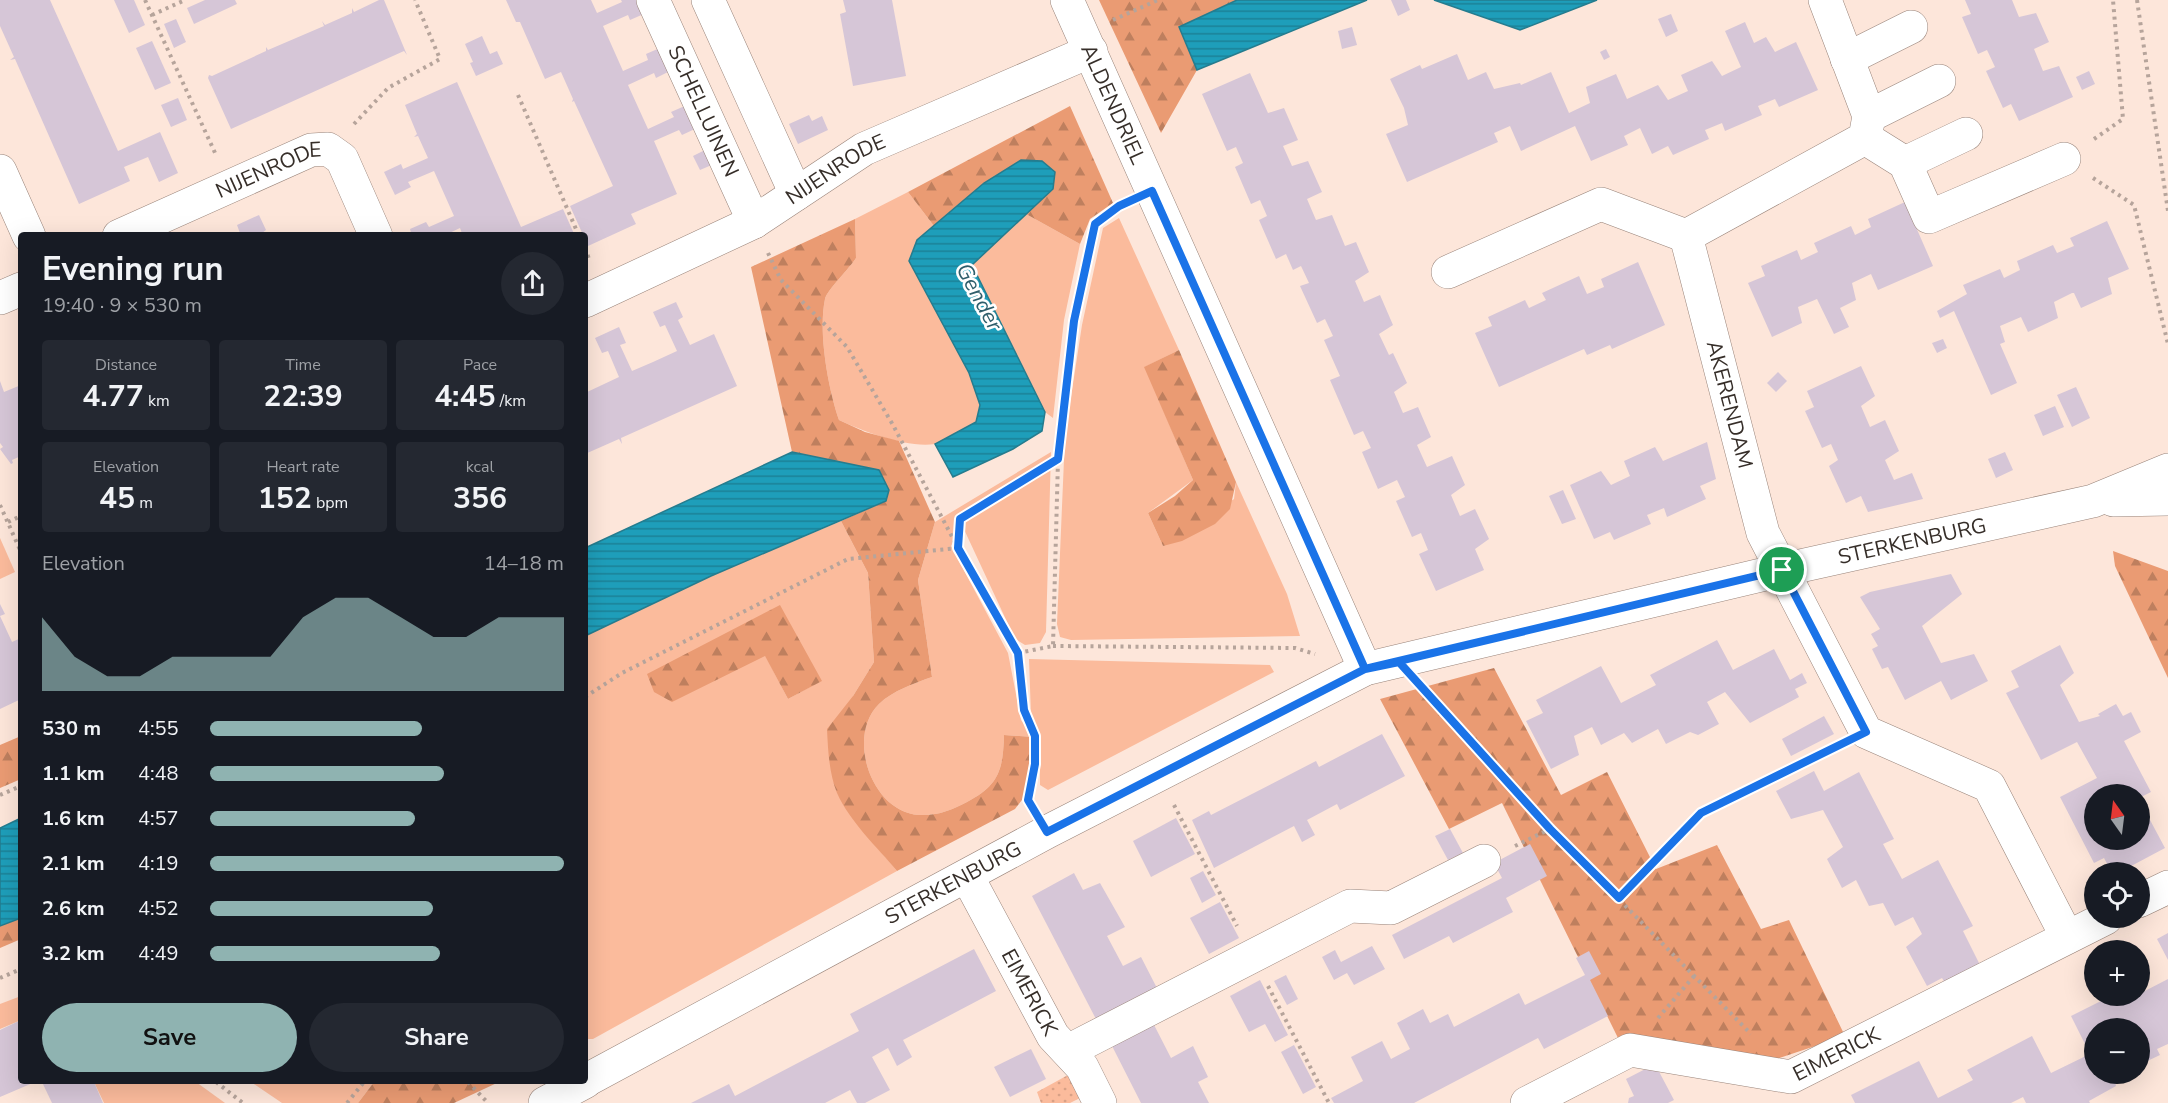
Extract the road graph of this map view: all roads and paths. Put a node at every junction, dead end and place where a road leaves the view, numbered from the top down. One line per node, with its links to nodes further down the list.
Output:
1 (145, 0): 11 (path)
2 (185, 0): 11 (path)
3 (415, 0): 19 (path)
4 (653, 0): 27 (street, SCHELLUINEN)
5 (708, 0): 25 (street)
6 (1067, 0): 13 (street, ALDENDRIEL)
7 (1158, 0): 13 (path)
8 (2114, 0): 20 (path)
9 (2137, 0): 26 (path)
10 (1827, 1): 14 (street)
11 (152, 15): 23 (path)
12 (1911, 27): 14 (street)
13 (1086, 42): 24 (street, ALDENDRIEL); 25 (street, NIJENRODE)
14 (1847, 59): 17 (street)
15 (1939, 81): 17 (street)
16 (518, 95): 31 (path)
17 (1867, 127): 21 (street); 32 (street)
18 (1966, 134): 21 (street)
19 (328, 149): 23 (street, NIJENRODE); 30 (street, NIJENRODE)
20 (2064, 159): 21 (street); 39 (path)
21 (1905, 163)
22 (0, 171): 28 (street)
23 (230, 185): 29 (street, NIJENRODE)
24 (1152, 191): 40 (path); 53 (street, ALDENDRIEL)
25 (796, 194): 27 (street, NIJENRODE)
26 (2168, 211)
27 (754, 222): 38 (street, NIJENRODE); 48 (path)
28 (27, 232)
29 (128, 232)
30 (374, 232)
31 (577, 232)
32 (1686, 236): 35 (street); 49 (street, AKERENDAM)
33 (588, 255): 34 (path)
34 (590, 259)
35 (1448, 272)
36 (18, 290): 37 (street)
37 (0, 298)
38 (588, 299)
39 (2168, 344)
40 (1058, 459): 48 (path); 50 (path)
41 (2168, 470): 43 (street, STERKENBURG)
42 (2168, 499): 43 (street, STERKENBURG)
43 (2093, 501): 49 (street, STERKENBURG)
44 (0, 505): 46 (path)
45 (18, 517): 46 (path)
46 (8, 522): 47 (path)
47 (18, 545)
48 (958, 548): 51 (path); 54 (path)
49 (1782, 570): 52 (street, STERKENBURG); 55 (street)
50 (1053, 646): 51 (path); 53 (path)
51 (1018, 653): 58 (path)
52 (1399, 662): 53 (street, STERKENBURG); 63 (path)
53 (1365, 669): 58 (street, STERKENBURG)
54 (588, 695)
55 (1866, 732): 63 (path); 65 (street)
56 (18, 787): 57 (path)
57 (0, 795)
58 (1047, 832): 60 (street, STERKENBURG)
59 (1484, 861): 70 (street)
60 (967, 876): 70 (street, EIMERICK); 75 (street, STERKENBURG)
61 (2168, 886): 62 (street)
62 (2150, 895)
63 (1619, 898): 67 (path)
64 (2086, 928): 65 (street, EIMERICK)
65 (2067, 938): 71 (street, EIMERICK)
66 (18, 970): 68 (path)
67 (1695, 975): 69 (path); 71 (path)
68 (0, 978)
69 (1630, 1050): 71 (street, EIMERICK); 81 (street)
70 (1068, 1051): 80 (street, EIMERICK)
71 (1791, 1077)
72 (219, 1084): 76 (path)
73 (362, 1084): 77 (path)
74 (470, 1084): 78 (path)
75 (592, 1086): 79 (street, STERKENBURG)
76 (243, 1103)
77 (347, 1103)
78 (488, 1103)
79 (545, 1103)
80 (1100, 1103)
81 (1527, 1103)

